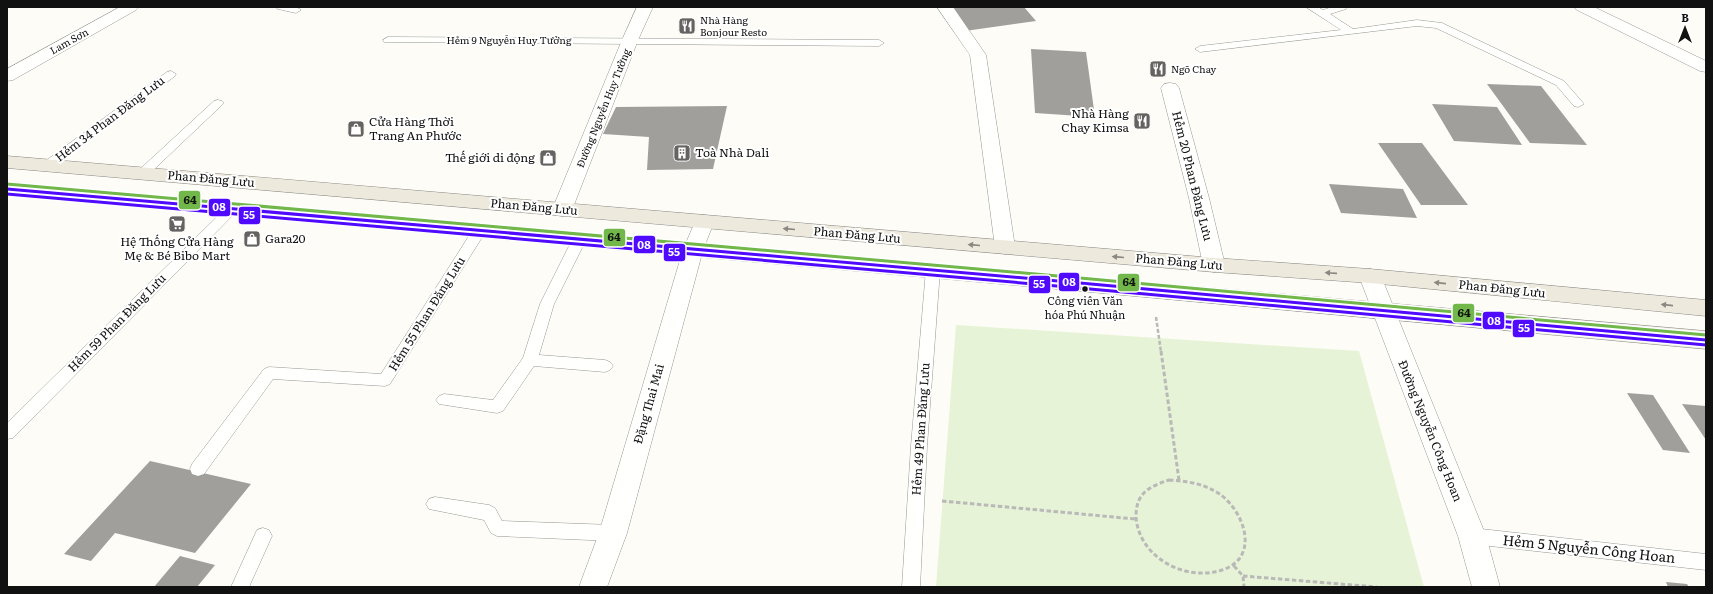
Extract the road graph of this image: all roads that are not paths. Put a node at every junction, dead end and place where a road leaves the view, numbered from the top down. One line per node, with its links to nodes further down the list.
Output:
1 (131, 7): 17 (street, Lam Sơn)
2 (281, 7): 8 (lane)
3 (644, 7): 12 (street, Đường Nguyễn Huy Tưởng)
4 (945, 7): 30 (street)
5 (1311, 7): 9 (lane)
6 (1343, 7): 9 (lane)
7 (1582, 7): 15 (street)
8 (296, 10)
9 (1322, 13): 10 (lane)
10 (1350, 32): 14 (lane); 20 (lane)
11 (388, 40): 12 (lane, Hẻm 9 Nguyễn Huy Tưởng)
12 (630, 40): 13 (lane, Hẻm 9 Nguyễn Huy Tưởng); 26 (street, Đường Nguyễn Huy Tưởng)
13 (879, 43)
14 (1200, 49)
15 (1706, 67)
16 (171, 74): 22 (lane, Hẻm 34 Phan Đăng Lưu)
17 (7, 76)
18 (1170, 88): 32 (street, Hẻm 20 Phan Đăng Lưu)
19 (218, 103): 23 (lane)
20 (1578, 104)
21 (7, 162): 22 (main road, Phan Đăng Lưu)
22 (48, 165): 23 (main road, Phan Đăng Lưu)
23 (143, 173): 26 (main road, Phan Đăng Lưu)
24 (9, 191): 25 (main road)
25 (232, 209): 28 (main road); 41 (lane, Hẻm 59 Phan Đăng Lưu)
26 (562, 210): 27 (main road, Phan Đăng Lưu)
27 (704, 222): 30 (main road, Phan Đăng Lưu, one-way to 27); 31 (street, Đặng Thai Mai)
28 (479, 231): 29 (main road); 43 (lane, Hẻm 55 Phan Đăng Lưu)
29 (579, 240): 31 (main road); 38 (lane)
30 (1005, 247): 32 (main road, Phan Đăng Lưu, one-way to 30)
31 (693, 250): 33 (main road); 45 (street, Đặng Thai Mai)
32 (1214, 265): 34 (main road, Phan Đăng Lưu, one-way to 32)
33 (933, 270): 36 (main road); 51 (lane, Hẻm 49 Phan Đăng Lưu)
34 (1370, 276): 35 (main road, Phan Đăng Lưu, one-way to 34); 36 (street, Đường Nguyễn Công Hoan)
35 (1706, 308)
36 (1382, 310): 37 (main road); 47 (street, Đường Nguyễn Công Hoan)
37 (1706, 340)
38 (530, 360): 39 (lane); 40 (lane)
39 (604, 366)
40 (444, 400)
41 (13, 419): 42 (lane, Hẻm 59 Phan Đăng Lưu)
42 (7, 433)
43 (198, 469)
44 (434, 504): 45 (lane)
45 (613, 533): 50 (street, Đặng Thai Mai)
46 (263, 536): 49 (lane)
47 (1472, 536): 48 (lane, Hẻm 5 Nguyễn Công Hoan); 52 (street, Đường Nguyễn Công Hoan)
48 (1706, 562)
49 (240, 587)
50 (593, 587)
51 (911, 587)
52 (1486, 587)

